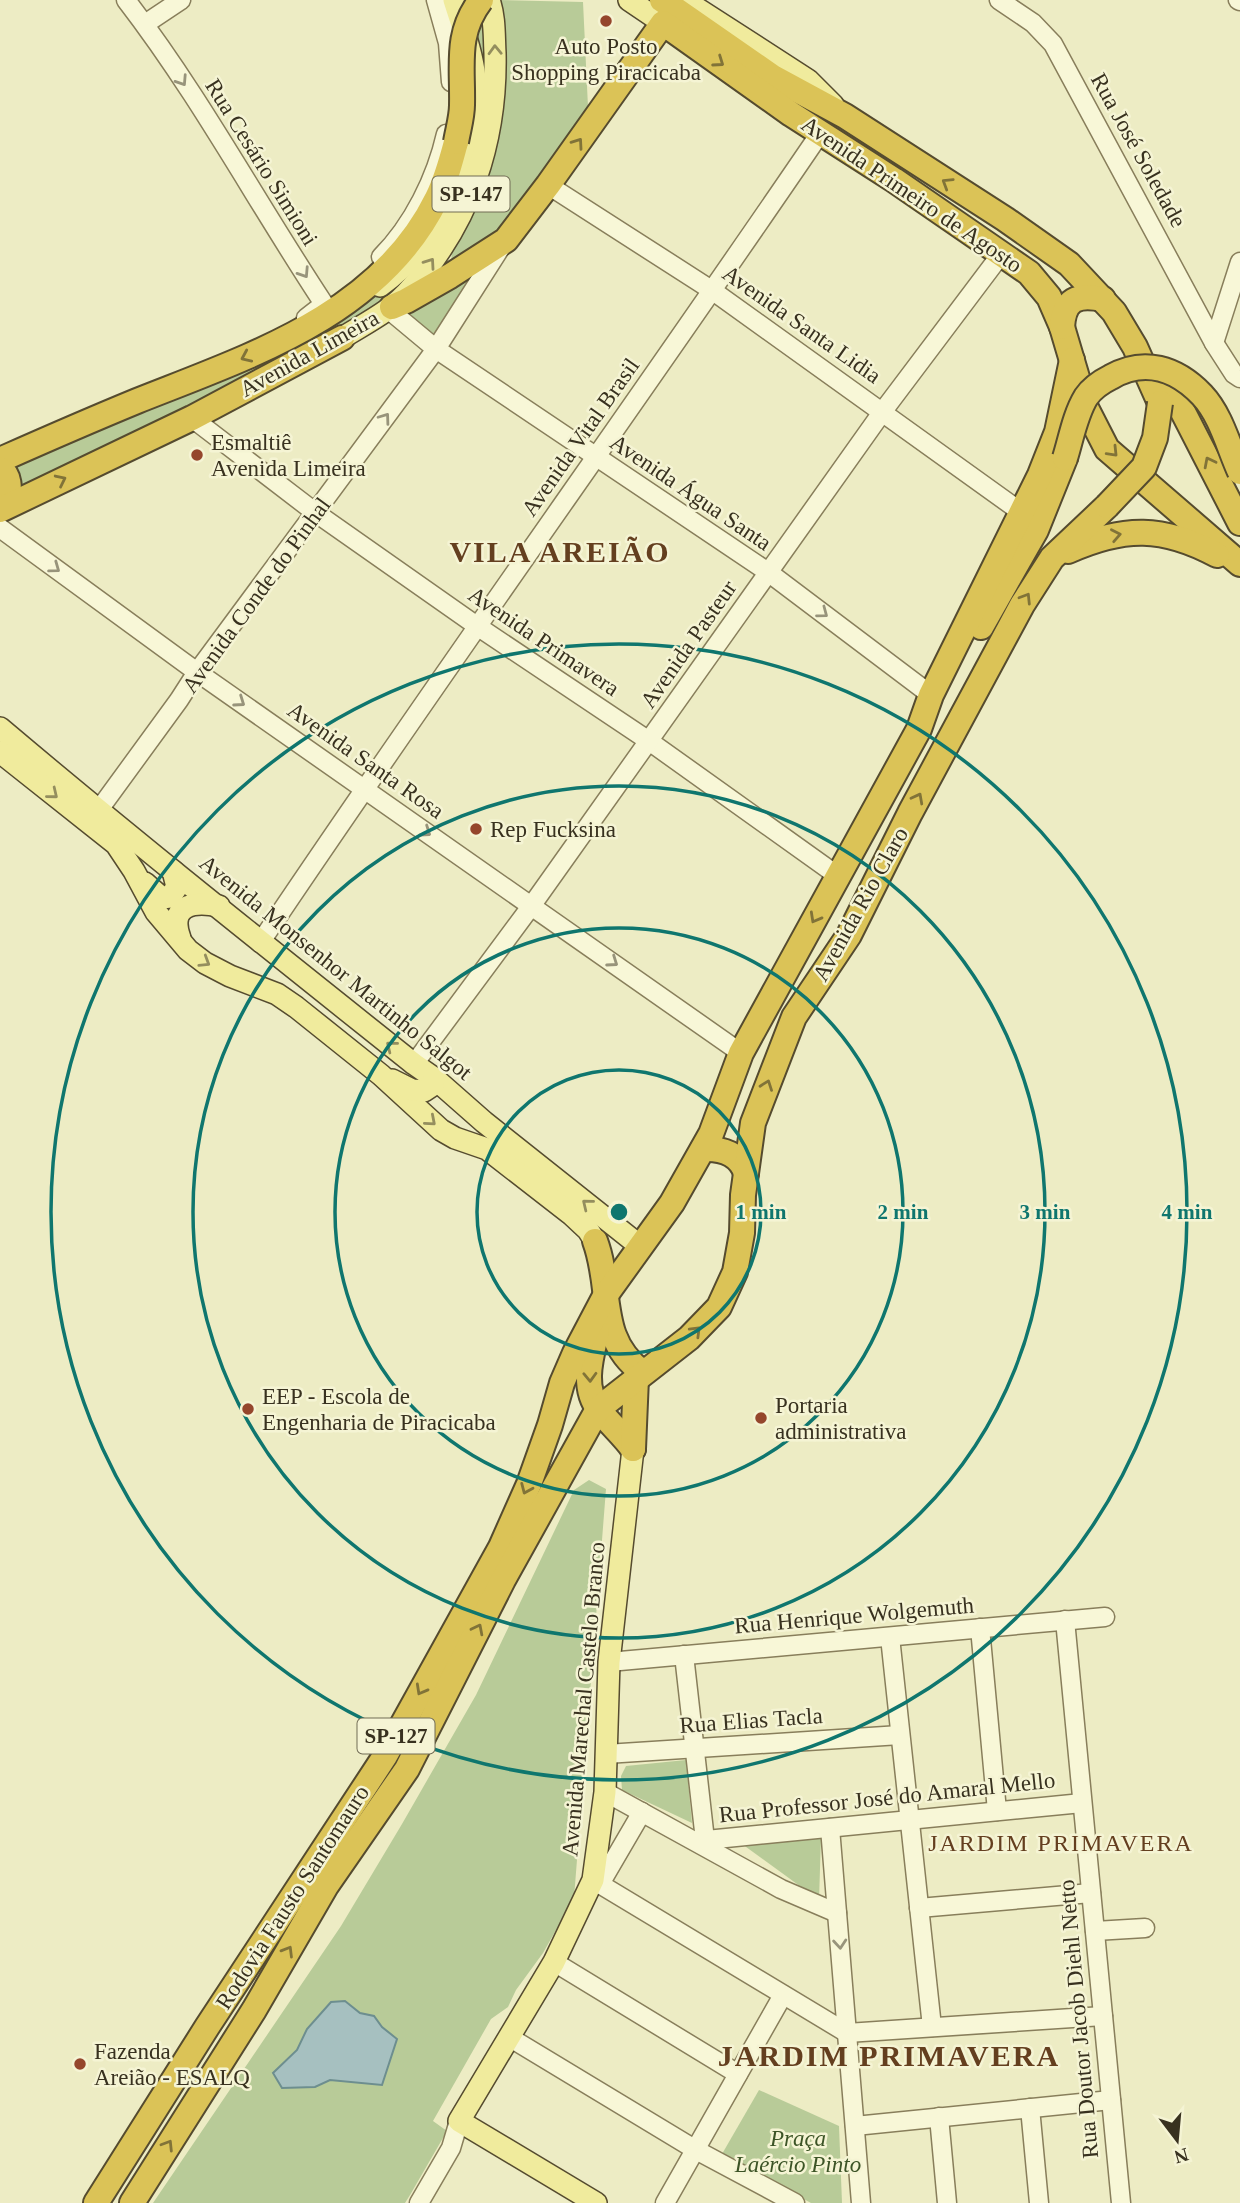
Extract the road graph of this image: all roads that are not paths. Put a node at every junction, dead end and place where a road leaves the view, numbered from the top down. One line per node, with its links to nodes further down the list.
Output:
1 (126, 0): 11 (street, Rua Cesário Simioni)
2 (181, 0): 11 (street)
3 (436, 0): 22 (street)
4 (454, 0): 22 (main road, Avenida Limeira / SP-147)
5 (481, 0): 22 (highway, Avenida Limeira, bridge)
6 (489, 0): 21 (main road, Avenida Limeira / SP-147, one-way to 6)
7 (629, 0): 10 (main road, Avenida Primeiro de Agosto)
8 (684, 0): 12 (main road, Avenida Primeiro de Agosto)
9 (999, 0): 26 (street, Rua José Soledade)
10 (662, 12): 12 (highway); 13 (highway, Avenida Primeiro de Agosto, one-way to 13); 14 (highway, Avenida Conde do Pinhal, one-way to 10)
11 (145, 24): 22 (street, Rua Cesário Simioni, one-way to 22)
12 (845, 116): 15 (highway, Avenida Primeiro de Agosto, one-way to 12)
13 (821, 132): 17 (highway, Avenida Primeiro de Agosto); 19 (street, Avenida Vital Brasil)
14 (548, 185): 16 (highway, Avenida Conde do Pinhal); 19 (street, Avenida Santa Lidia)
15 (1005, 219): 20 (highway, Avenida Primeiro de Agosto); 43 (highway, Avenida Primeiro de Agosto, one-way to 15)
16 (506, 240): 21 (highway, Avenida Conde do Pinhal); 27 (street, Avenida Conde do Pinhal)
17 (1002, 253): 24 (highway, Avenida Primeiro de Agosto); 32 (street, Avenida Pasteur)
18 (1240, 262): 23 (street)
19 (713, 292): 32 (street, Avenida Santa Lidia); 35 (street, Avenida Vital Brasil)
20 (1103, 299): 24 (highway); 31 (highway, Avenida Primeiro de Agosto)
21 (390, 308): 25 (main road, Avenida Limeira / SP-147); 27 (street, Avenida Água Santa)
22 (326, 310): 30 (highway, Avenida Limeira / SP-147, one-way to 30)
23 (1232, 314): 26 (street)
24 (1062, 327): 28 (highway, Avenida Primeiro de Agosto)
25 (342, 338): 33 (highway, Avenida Limeira / SP-147)
26 (1214, 343): 29 (street, Rua José Soledade)
27 (436, 349): 35 (street, Avenida Água Santa); 42 (street, Avenida Conde do Pinhal, one-way to 27)
28 (1072, 360): 41 (highway, Avenida Rio Claro); 46 (highway, Avenida Primeiro de Agosto, one-way to 46)
29 (1240, 378)
30 (136, 402): 34 (highway); 36 (highway, Avenida Limeira / SP-147)
31 (1160, 403): 45 (highway, Avenida Rio Claro, bridge)
32 (883, 411): 41 (street, Avenida Santa Lidia); 47 (street, Avenida Pasteur)
33 (192, 418): 34 (highway, Avenida Limeira / SP-147); 42 (street, Avenida Primavera)
34 (111, 456): 40 (highway, Avenida Limeira / SP-147, one-way to 34)
35 (596, 457): 47 (street, Avenida Água Santa); 48 (street, Avenida Vital Brasil)
36 (0, 460)
37 (0, 469): 39 (highway)
38 (1240, 472): 52 (highway, bridge)
39 (0, 503)
40 (0, 510)
41 (1021, 512): 50 (highway, Avenida Rio Claro)
42 (316, 513): 48 (street, Avenida Primavera); 49 (street, Avenida Conde do Pinhal)
43 (1240, 523)
44 (0, 528): 49 (street, Avenida Santa Rosa, one-way to 49)
45 (1052, 558): 46 (highway, one-way to 46); 69 (highway, Avenida Rio Claro, one-way to 45)
46 (1240, 566)
47 (768, 572): 50 (street, Avenida Água Santa, one-way to 50); 53 (street, Avenida Pasteur)
48 (477, 626): 53 (street, Avenida Primavera); 55 (street, Avenida Vital Brasil)
49 (197, 672): 55 (street, Avenida Santa Rosa, one-way to 55); 56 (street, Avenida Conde do Pinhal)
50 (931, 695): 52 (highway, Avenida Rio Claro)
51 (0, 728): 56 (main road, Avenida Monsenhor Martinho Salgot)
52 (919, 729): 59 (highway, Avenida Rio Claro)
53 (649, 741): 59 (street, Avenida Primavera); 60 (street, Avenida Pasteur)
54 (0, 752): 58 (main road, one-way to 58)
55 (363, 789): 60 (street, Avenida Santa Rosa, one-way to 60); 63 (street, Avenida Vital Brasil)
56 (98, 811): 57 (main road, Avenida Monsenhor Martinho Salgot)
57 (173, 870): 58 (main road); 61 (main road, Avenida Monsenhor Martinho Salgot)
58 (134, 871): 62 (main road)
59 (838, 876): 64 (highway, Avenida Rio Claro, one-way to 64)
60 (532, 905): 64 (street, Avenida Santa Rosa, one-way to 64); 65 (street, Avenida Pasteur)
61 (219, 906): 62 (main road); 63 (main road, Avenida Monsenhor Martinho Salgot)
62 (180, 938): 66 (main road, one-way to 66)
63 (260, 943): 65 (main road, Avenida Monsenhor Martinho Salgot, one-way to 63)
64 (741, 1053): 68 (highway, Avenida Rio Claro)
65 (414, 1064): 67 (main road, Avenida Monsenhor Martinho Salgot)
66 (381, 1075): 67 (main road); 70 (main road, one-way to 70)
67 (434, 1077): 71 (main road, Avenida Monsenhor Martinho Salgot, one-way to 67)
68 (703, 1149): 69 (highway); 71 (highway, Avenida Rio Claro / SP-127)
69 (746, 1173): 74 (highway, Avenida Rio Claro / SP-127, one-way to 69)
70 (595, 1241): 72 (highway); 73 (highway)
71 (640, 1246): 72 (highway, Avenida Rio Claro / SP-127)
72 (606, 1296): 73 (highway, Avenida Rio Claro / SP-127); 74 (highway); 75 (highway, one-way to 75)
73 (575, 1353): 113 (highway, Rodovia Fausto Santomauro / SP-127, one-way to 113)
74 (639, 1375): 75 (highway, Avenida Rio Claro / SP-127); 77 (highway)
75 (598, 1409): 76 (highway, Rodovia Fausto Santomauro / SP-127); 77 (highway)
76 (580, 1439): 77 (highway); 114 (highway, Rodovia Fausto Santomauro / SP-127, one-way to 76)
77 (633, 1448): 83 (main road, Avenida Marechal Castelo Branco)
78 (1105, 1617): 79 (street, Rua Henrique Wolgemuth)
79 (1065, 1620): 80 (street, Rua Henrique Wolgemuth); 88 (street, Rua Doutor Jacob Diehl Netto)
80 (980, 1628): 81 (street, Rua Henrique Wolgemuth); 89 (street)
81 (890, 1637): 82 (street, Rua Henrique Wolgemuth); 84 (street)
82 (684, 1656): 83 (street, Rua Henrique Wolgemuth); 85 (street)
83 (608, 1662): 86 (main road, Avenida Marechal Castelo Branco)
84 (900, 1735): 85 (street, Rua Elias Tacla); 91 (street)
85 (694, 1748): 86 (street, Rua Elias Tacla); 93 (street)
86 (606, 1754): 87 (main road, Avenida Marechal Castelo Branco)
87 (605, 1792): 90 (street); 94 (main road, Avenida Marechal Castelo Branco)
88 (1083, 1803): 89 (street, Rua Professor José do Amaral Mello); 95 (street, Rua Doutor Jacob Diehl Netto)
89 (997, 1811): 91 (street, Rua Professor José do Amaral Mello)
90 (642, 1812): 93 (street); 94 (street, Avenida Marechal Castelo Branco)
91 (909, 1820): 92 (street, Rua Professor José do Amaral Mello); 96 (street)
92 (830, 1828): 93 (street, Rua Professor José do Amaral Mello); 97 (street)
93 (700, 1840): 97 (street)
94 (596, 1882): 100 (main road, Avenida Marechal Castelo Branco); 101 (street)
95 (1091, 1893): 96 (street); 99 (street, Rua Doutor Jacob Diehl Netto)
96 (919, 1908): 103 (street)
97 (837, 1913): 104 (street, one-way to 104)
98 (1145, 1927): 99 (street)
99 (1095, 1931): 102 (street, Rua Doutor Jacob Diehl Netto)
100 (554, 1962): 105 (main road, Avenida Marechal Castelo Branco); 106 (street)
101 (783, 1996): 104 (street); 106 (street)
102 (1103, 2016): 103 (street); 107 (street, Rua Doutor Jacob Diehl Netto)
103 (932, 2027): 104 (street)
104 (847, 2033): 111 (street)
105 (509, 2037): 110 (main road, Avenida Marechal Castelo Branco); 112 (street)
106 (738, 2074): 112 (street)
107 (1111, 2100): 108 (street); 122 (street, Rua Doutor Jacob Diehl Netto)
108 (1030, 2108): 109 (street); 121 (street)
109 (939, 2117): 111 (street); 120 (street)
110 (459, 2121): 115 (street, Avenida Marechal Castelo Branco); 116 (main road)
111 (855, 2126): 119 (street)
112 (696, 2150): 117 (street); 118 (street)
113 (96, 2203)
114 (132, 2203)
115 (419, 2203)
116 (596, 2203)
117 (665, 2203)
118 (795, 2203)
119 (861, 2203)
120 (947, 2203)
121 (1039, 2203)
122 (1121, 2203)

